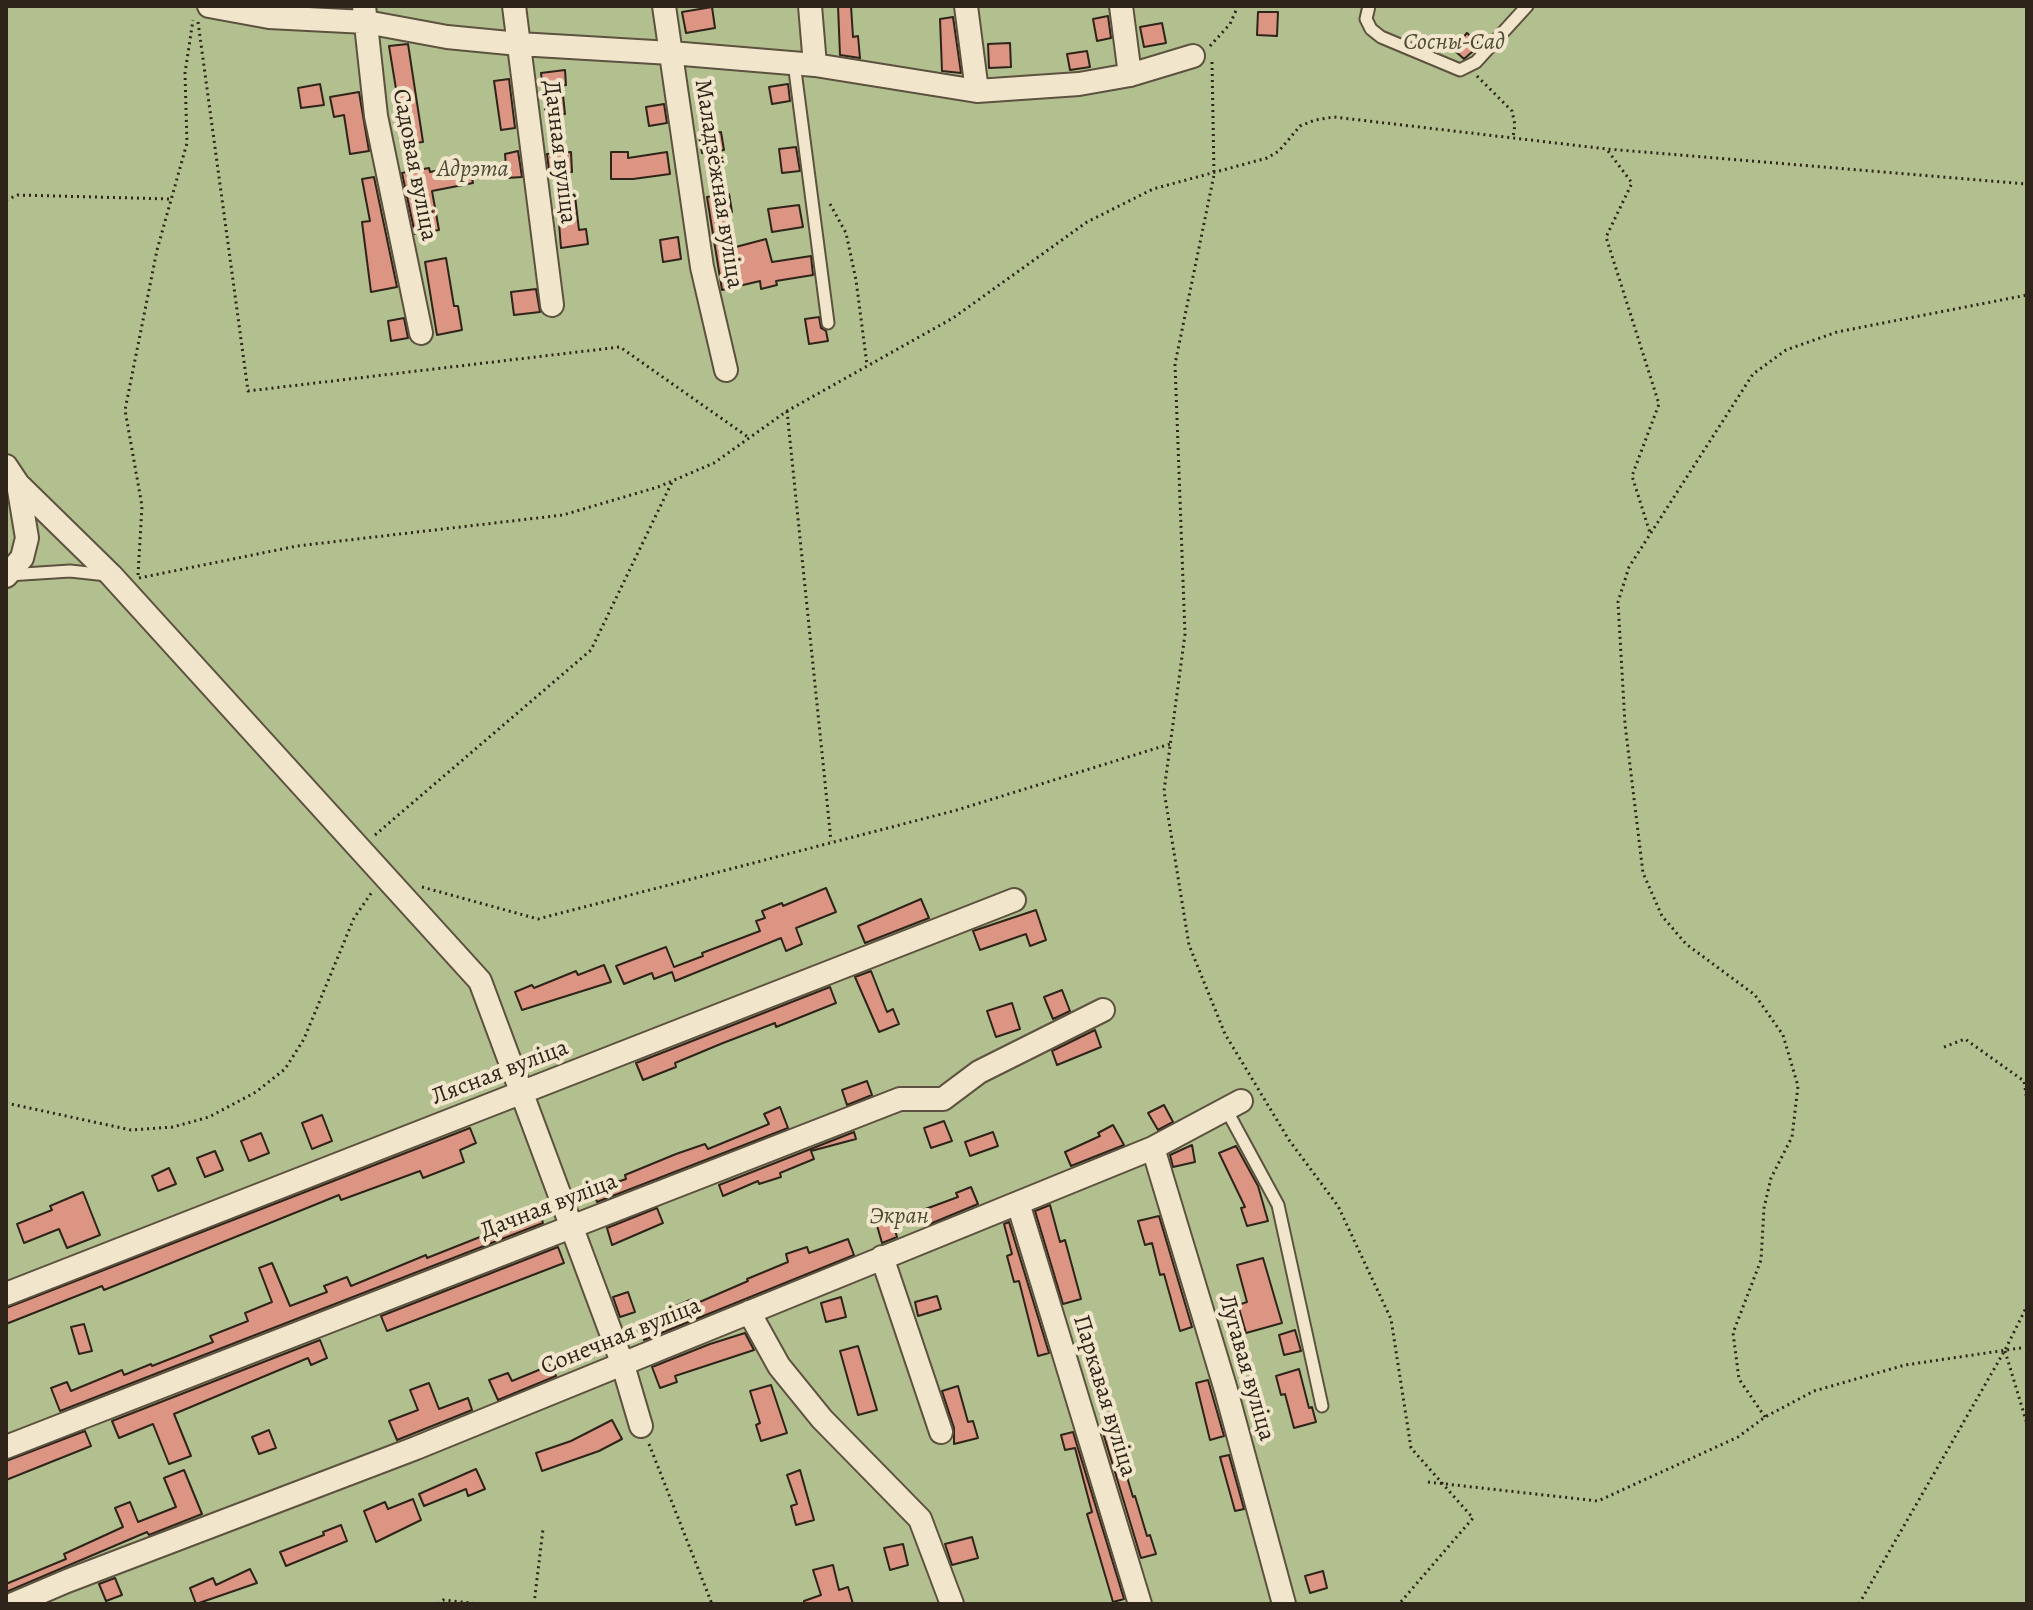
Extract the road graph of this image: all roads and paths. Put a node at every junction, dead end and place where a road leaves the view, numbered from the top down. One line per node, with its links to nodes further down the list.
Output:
1 (514, 6): 12 (street, Дачная вуліца)
2 (664, 6): 14 (street, Маладзёжная вуліца)
3 (810, 6): 16 (street)
4 (966, 6): 19 (street)
5 (1121, 6): 18 (street)
6 (1238, 6): 15 (path)
7 (1369, 6): 11 (lane)
8 (1527, 6): 17 (lane)
9 (365, 14): 10 (street); 12 (street); 30 (street, Садовая вуліца)
10 (200, 16): 24 (path); 34 (path)
11 (1376, 33): 13 (lane); 17 (lane)
12 (519, 44): 14 (street); 28 (street, Дачная вуліца)
13 (1371, 47)
14 (671, 53): 16 (street); 32 (street, Маладзёжная вуліца)
15 (1202, 58): 18 (street); 22 (path)
16 (805, 64): 19 (street); 29 (lane)
17 (1469, 67): 20 (path)
18 (1130, 75): 19 (street)
19 (977, 91)
20 (1513, 138): 21 (path); 22 (path)
21 (1607, 149): 23 (path); 37 (path)
22 (1214, 175): 31 (path); 40 (path)
23 (2027, 184)
24 (171, 199): 25 (path); 36 (path)
25 (6, 200)
26 (830, 204): 31 (path)
27 (2027, 295): 37 (path)
28 (552, 305)
29 (828, 323)
30 (421, 333)
31 (867, 365): 33 (path)
32 (726, 370)
33 (787, 411): 34 (path); 41 (path)
34 (749, 438): 36 (path)
35 (12, 475): 38 (street); 39 (street)
36 (673, 480): 42 (path)
37 (1650, 533): 64 (path)
38 (111, 575): 39 (lane); 42 (street)
39 (7, 576)
40 (1170, 744): 41 (path); 70 (path)
41 (831, 843): 44 (path)
42 (360, 849): 43 (street)
43 (384, 876): 49 (street); 51 (path)
44 (415, 885)
45 (1014, 900): 49 (street, Лясная вуліца)
46 (1103, 1010): 55 (street, Дачная вуліца)
47 (1944, 1047): 48 (path)
48 (2026, 1080): 50 (path)
49 (522, 1093): 55 (street); 57 (street, Лясная вуліца)
50 (2027, 1101)
51 (6, 1103)
52 (1234, 1105): 53 (street, Сонечная вуліца); 63 (lane)
53 (1153, 1148): 54 (street, Сонечная вуліца); 79 (street, Лугавая вуліца)
54 (1018, 1203): 56 (street, Сонечная вуліца); 78 (street, Паркавая вуліца)
55 (570, 1227): 62 (street); 68 (street, Дачная вуліца)
56 (882, 1257): 59 (street, Сонечная вуліца); 67 (street)
57 (6, 1294)
58 (2027, 1306): 61 (path)
59 (749, 1312): 62 (street, Сонечная вуліца); 77 (street)
60 (2027, 1347): 61 (path)
61 (2005, 1350): 64 (path); 65 (path); 81 (path)
62 (623, 1365): 66 (street); 72 (street, Сонечная вуліца)
63 (1322, 1406)
64 (1765, 1417): 70 (path)
65 (2027, 1424)
66 (641, 1426): 76 (path)
67 (941, 1432)
68 (6, 1447)
69 (1428, 1482): 70 (path)
70 (1442, 1483): 80 (path)
71 (543, 1529): 75 (path)
72 (13, 1604)
73 (438, 1604): 74 (path)
74 (480, 1604)
75 (534, 1604)
76 (712, 1604)
77 (952, 1604)
78 (1140, 1604)
79 (1284, 1604)
80 (1399, 1604)
81 (1859, 1604)

